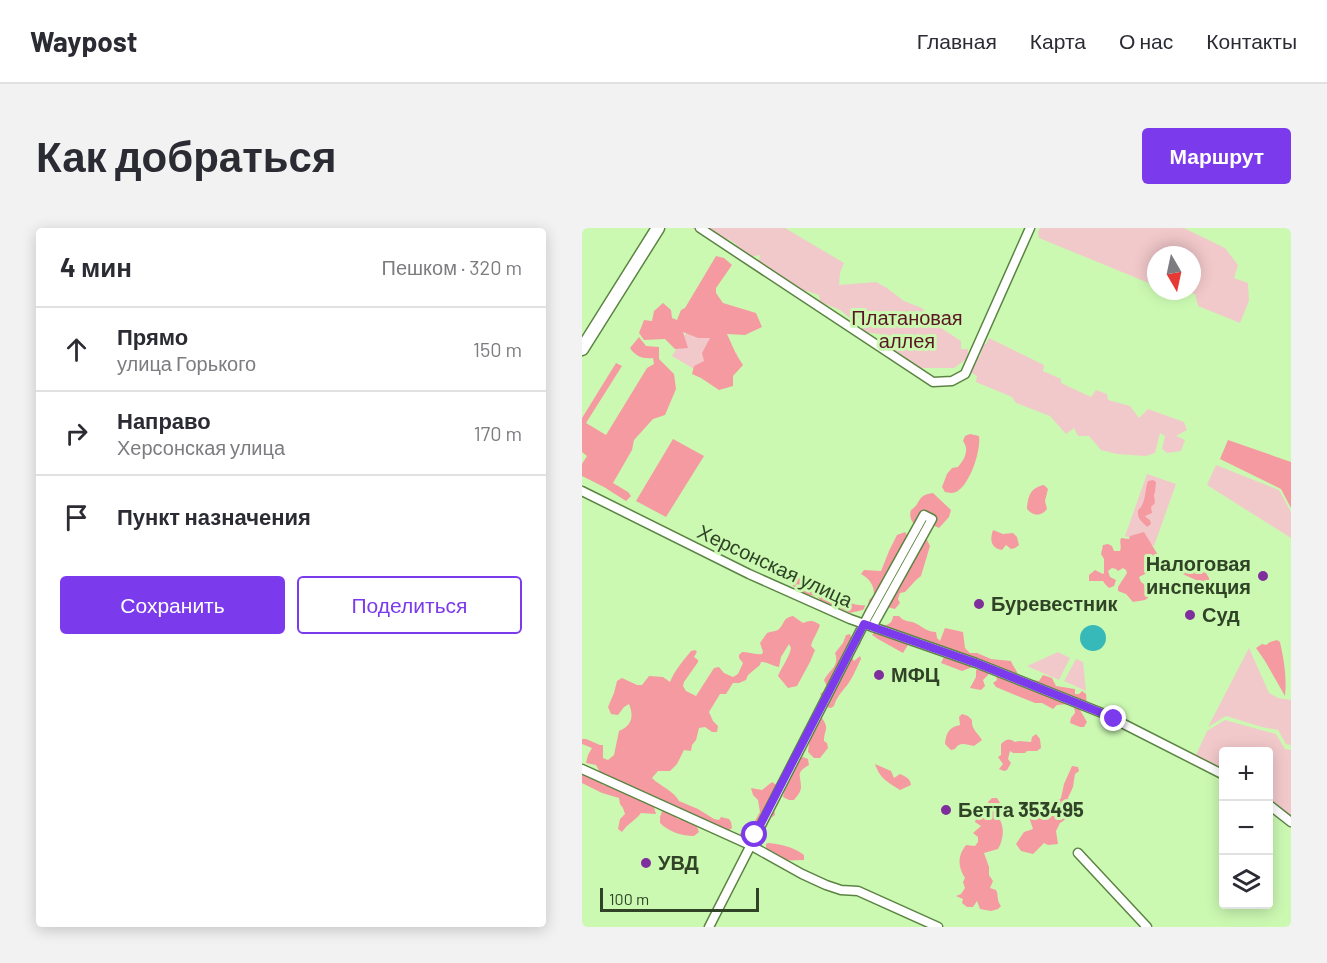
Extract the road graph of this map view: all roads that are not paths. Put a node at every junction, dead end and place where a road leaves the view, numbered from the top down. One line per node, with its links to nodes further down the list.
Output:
1 (658, 228): 4 (main road)
2 (700, 228): 3 (street)
3 (1030, 228)
4 (582, 349)
5 (582, 490): 6 (street, Херсонская улица)
6 (868, 626): 6 (street); 8 (street, Херсонская улица); 11 (street)
7 (582, 769): 11 (street)
8 (1219, 772)
9 (1273, 807): 10 (street)
10 (1291, 822)
11 (750, 845): 13 (street); 14 (street)
12 (1078, 853): 15 (street)
13 (709, 927)
14 (939, 927)
15 (1146, 927)

